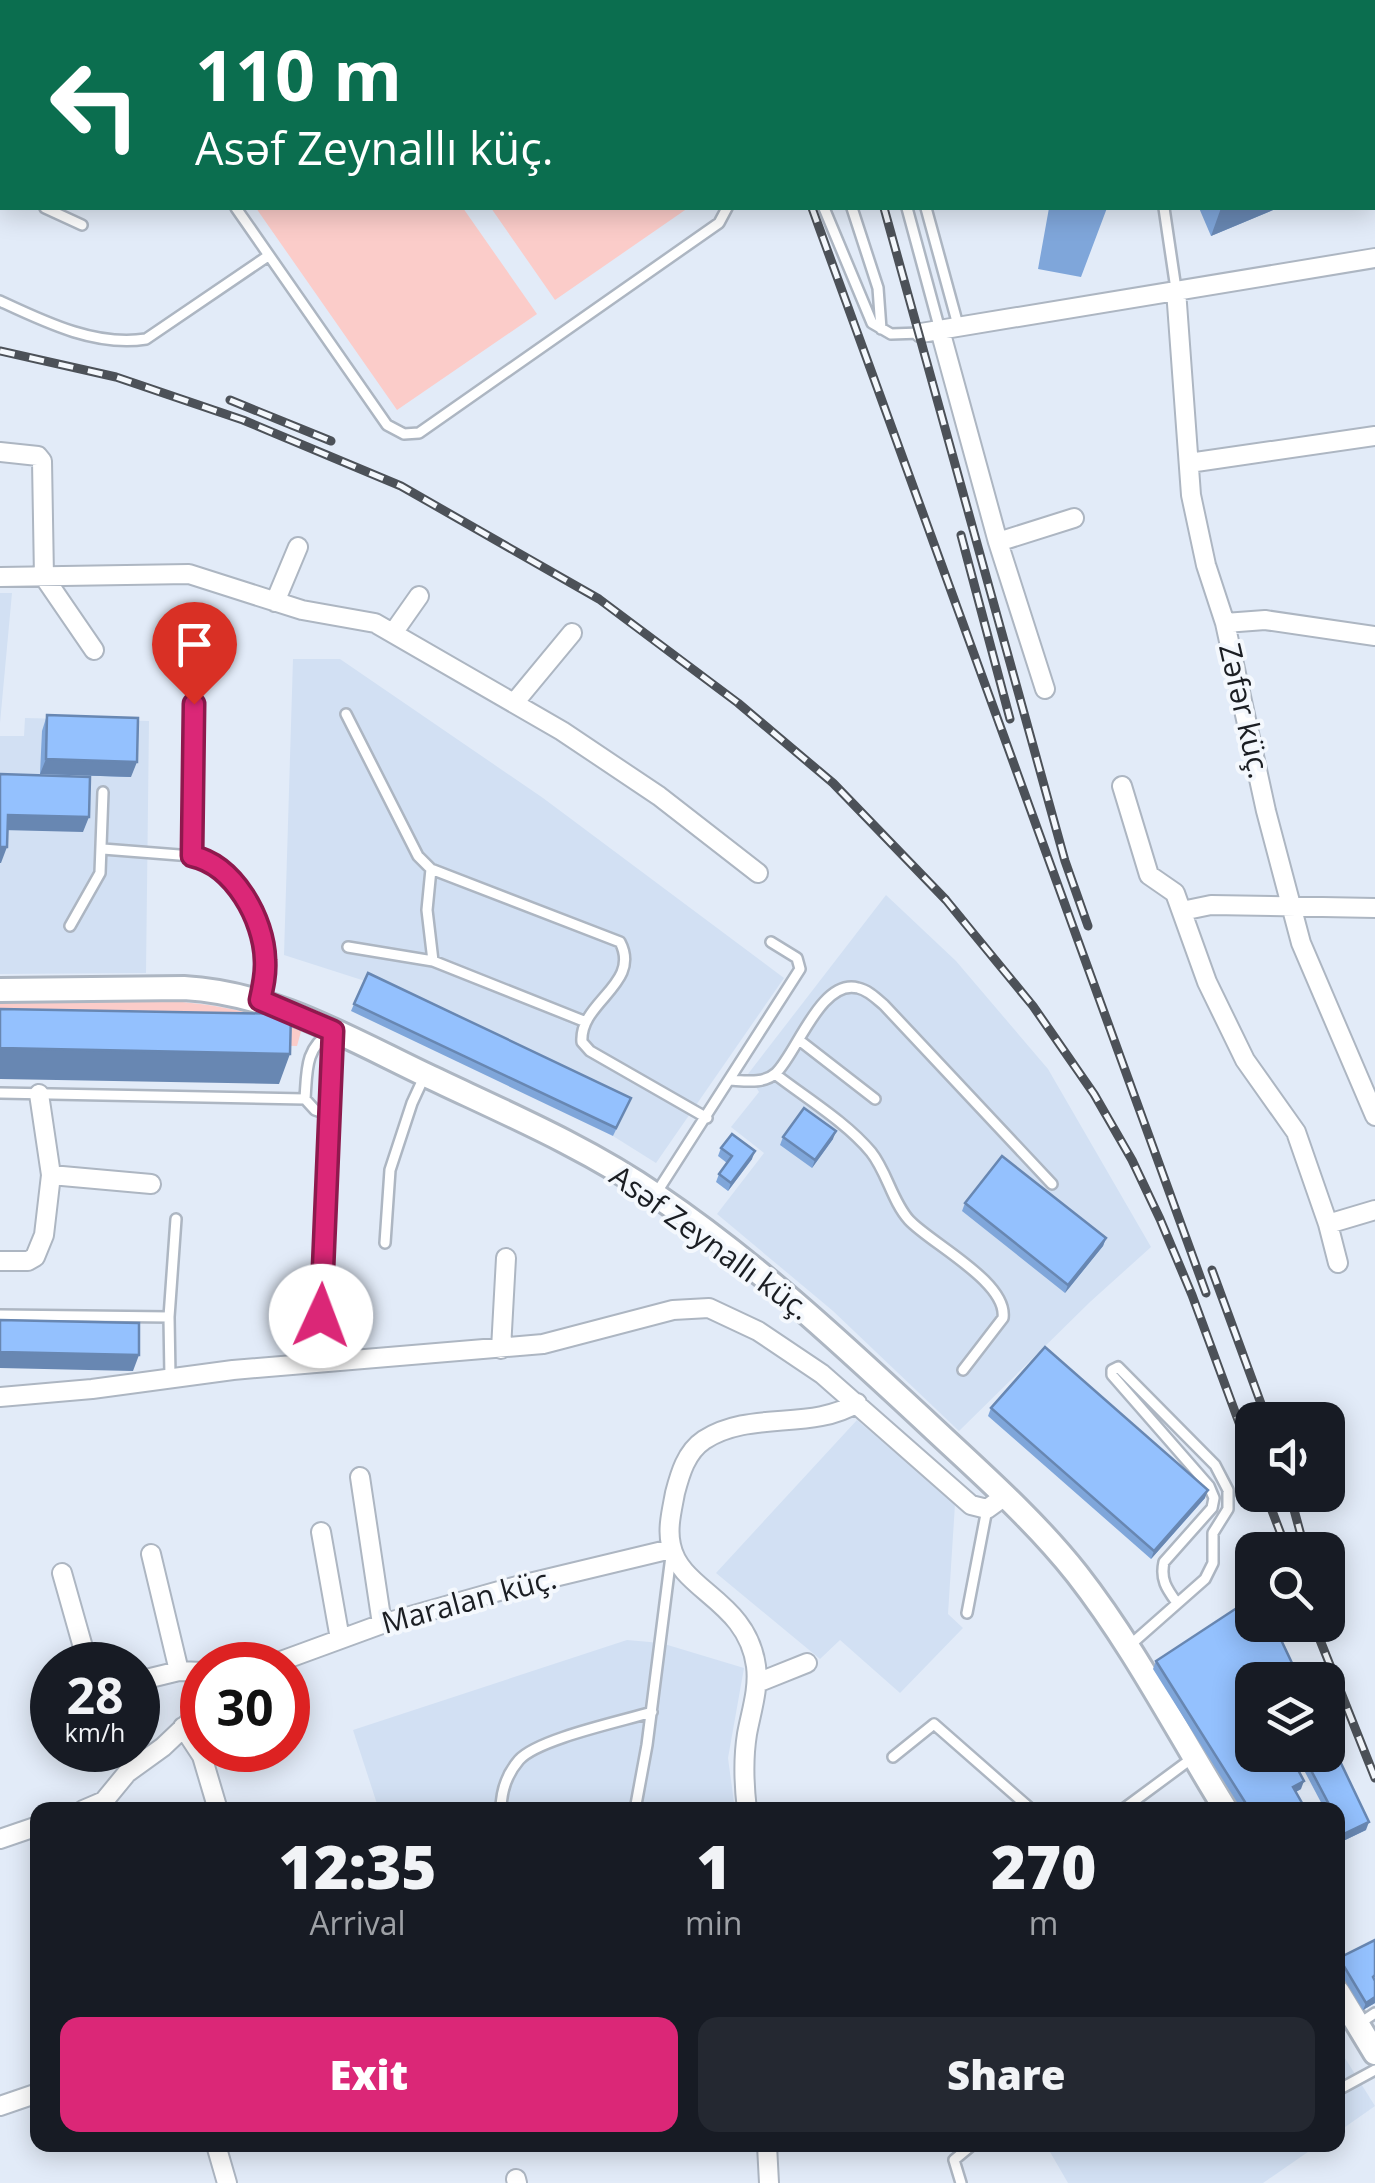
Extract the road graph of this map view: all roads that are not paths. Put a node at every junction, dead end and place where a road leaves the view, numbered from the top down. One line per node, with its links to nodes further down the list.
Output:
1 (49, 210): 9 (lane)
2 (237, 210): 10 (lane)
3 (726, 210): 10 (lane)
4 (825, 210): 15 (lane)
5 (853, 210): 15 (lane)
6 (908, 210): 14 (lane)
7 (926, 210): 14 (lane)
8 (1164, 210): 12 (lane)
9 (82, 226)
10 (268, 256): 13 (lane)
11 (1375, 258): 12 (street)
12 (1176, 290): 14 (street); 19 (street, Zəfər küç.)
13 (0, 301)
14 (949, 328): 16 (street); 21 (street)
15 (882, 330): 16 (lane)
16 (920, 333)
17 (1375, 436): 19 (street)
18 (0, 452): 24 (street)
19 (1189, 463): 27 (street, Zəfər küç.)
20 (1074, 518): 21 (street)
21 (998, 542): 32 (street)
22 (298, 546): 26 (street)
23 (0, 577): 24 (street)
24 (44, 577): 26 (street); 31 (street)
25 (419, 596): 28 (street)
26 (275, 602): 28 (street)
27 (1224, 624): 30 (street); 42 (street, Zəfər küç.)
28 (393, 633): 33 (street)
29 (572, 633): 33 (street)
30 (1375, 636)
31 (94, 650)
32 (1045, 689)
33 (514, 703): 41 (street)
34 (194, 704): 39 (lane)
35 (346, 714): 40 (lane)
36 (1122, 786): 44 (street)
37 (104, 792): 38 (lane)
38 (103, 849): 39 (lane); 45 (lane)
39 (192, 856): 50 (lane)
40 (431, 868): 48 (lane); 51 (lane)
41 (758, 873)
42 (1292, 908): 43 (street); 44 (street); 62 (street, Zəfər küç.)
43 (1375, 908)
44 (1182, 911): 70 (street)
45 (70, 926)
46 (770, 942): 56 (lane)
47 (348, 947): 48 (lane)
48 (434, 961): 51 (lane)
49 (0, 990): 50 (main road, Asəf Zeynallı küç.)
50 (260, 1000): 52 (main road, Asəf Zeynallı küç.)
51 (586, 1022): 63 (lane)
52 (333, 1031): 55 (main road, Asəf Zeynallı küç.); 59 (lane); 61 (street)
53 (799, 1040): 54 (lane); 60 (lane); 66 (lane)
54 (775, 1074): 56 (lane); 79 (lane)
55 (426, 1075): 67 (main road, Asəf Zeynallı küç.); 71 (lane)
56 (731, 1080): 63 (lane)
57 (0, 1093): 58 (lane)
58 (40, 1094): 59 (lane); 64 (street)
59 (305, 1099): 61 (lane)
60 (874, 1100)
61 (329, 1115): 78 (street)
62 (1375, 1116)
63 (708, 1118): 67 (lane)
64 (51, 1175): 65 (street); 73 (street)
65 (151, 1184)
66 (1052, 1184)
67 (656, 1194): 84 (main road, Asəf Zeynallı küç.)
68 (1375, 1210): 70 (street)
69 (176, 1219): 76 (lane)
70 (1328, 1224): 74 (street)
71 (385, 1243)
72 (506, 1258): 77 (street)
73 (0, 1261)
74 (1338, 1263)
75 (0, 1315): 76 (lane)
76 (169, 1317): 80 (lane)
77 (501, 1349): 78 (street); 82 (street)
78 (326, 1362): 80 (street)
79 (964, 1370)
80 (170, 1377): 81 (street)
81 (0, 1396)
82 (857, 1403): 84 (street); 86 (street)
83 (360, 1477): 91 (street)
84 (996, 1503): 90 (lane); 94 (main road, Asəf Zeynallı küç.)
85 (321, 1532): 92 (street)
86 (671, 1548): 91 (street, Maralan küç.); 99 (street); 100 (lane)
87 (151, 1554): 97 (street)
88 (62, 1573): 93 (street)
89 (1177, 1604): 89 (lane); 94 (lane)
90 (967, 1614)
91 (382, 1624): 92 (street, Maralan küç.)
92 (340, 1639): 95 (street, Maralan küç.)
93 (82, 1642)
94 (1127, 1648): 103 (main road, Asəf Zeynallı küç.)
95 (310, 1650)
96 (807, 1663): 99 (street)
97 (179, 1671): 98 (street)
98 (160, 1675)
99 (756, 1683): 109 (street)
100 (652, 1712): 107 (lane); 108 (lane)
101 (180, 1731): 105 (street)
102 (893, 1757): 110 (lane)
103 (1193, 1757): 111 (lane); 112 (main road, Asəf Zeynallı küç.)
104 (207, 1772): 106 (street)
105 (100, 1802)
106 (216, 1802)
107 (502, 1802)
108 (637, 1802)
109 (747, 1802)
110 (1023, 1802)
111 (1133, 1802)
112 (1221, 1802)
113 (30, 1829): 114 (street)
114 (0, 1839)
115 (1345, 1999): 116 (main road)
116 (1366, 2019): 117 (main road)
117 (1375, 2053)
118 (1375, 2070): 119 (lane)
119 (1345, 2086)
120 (30, 2096): 121 (street)
121 (0, 2106)
122 (218, 2152): 125 (street)
123 (767, 2152): 126 (street)
124 (964, 2152): 127 (lane)
125 (227, 2183)
126 (769, 2183)
127 (961, 2183)

